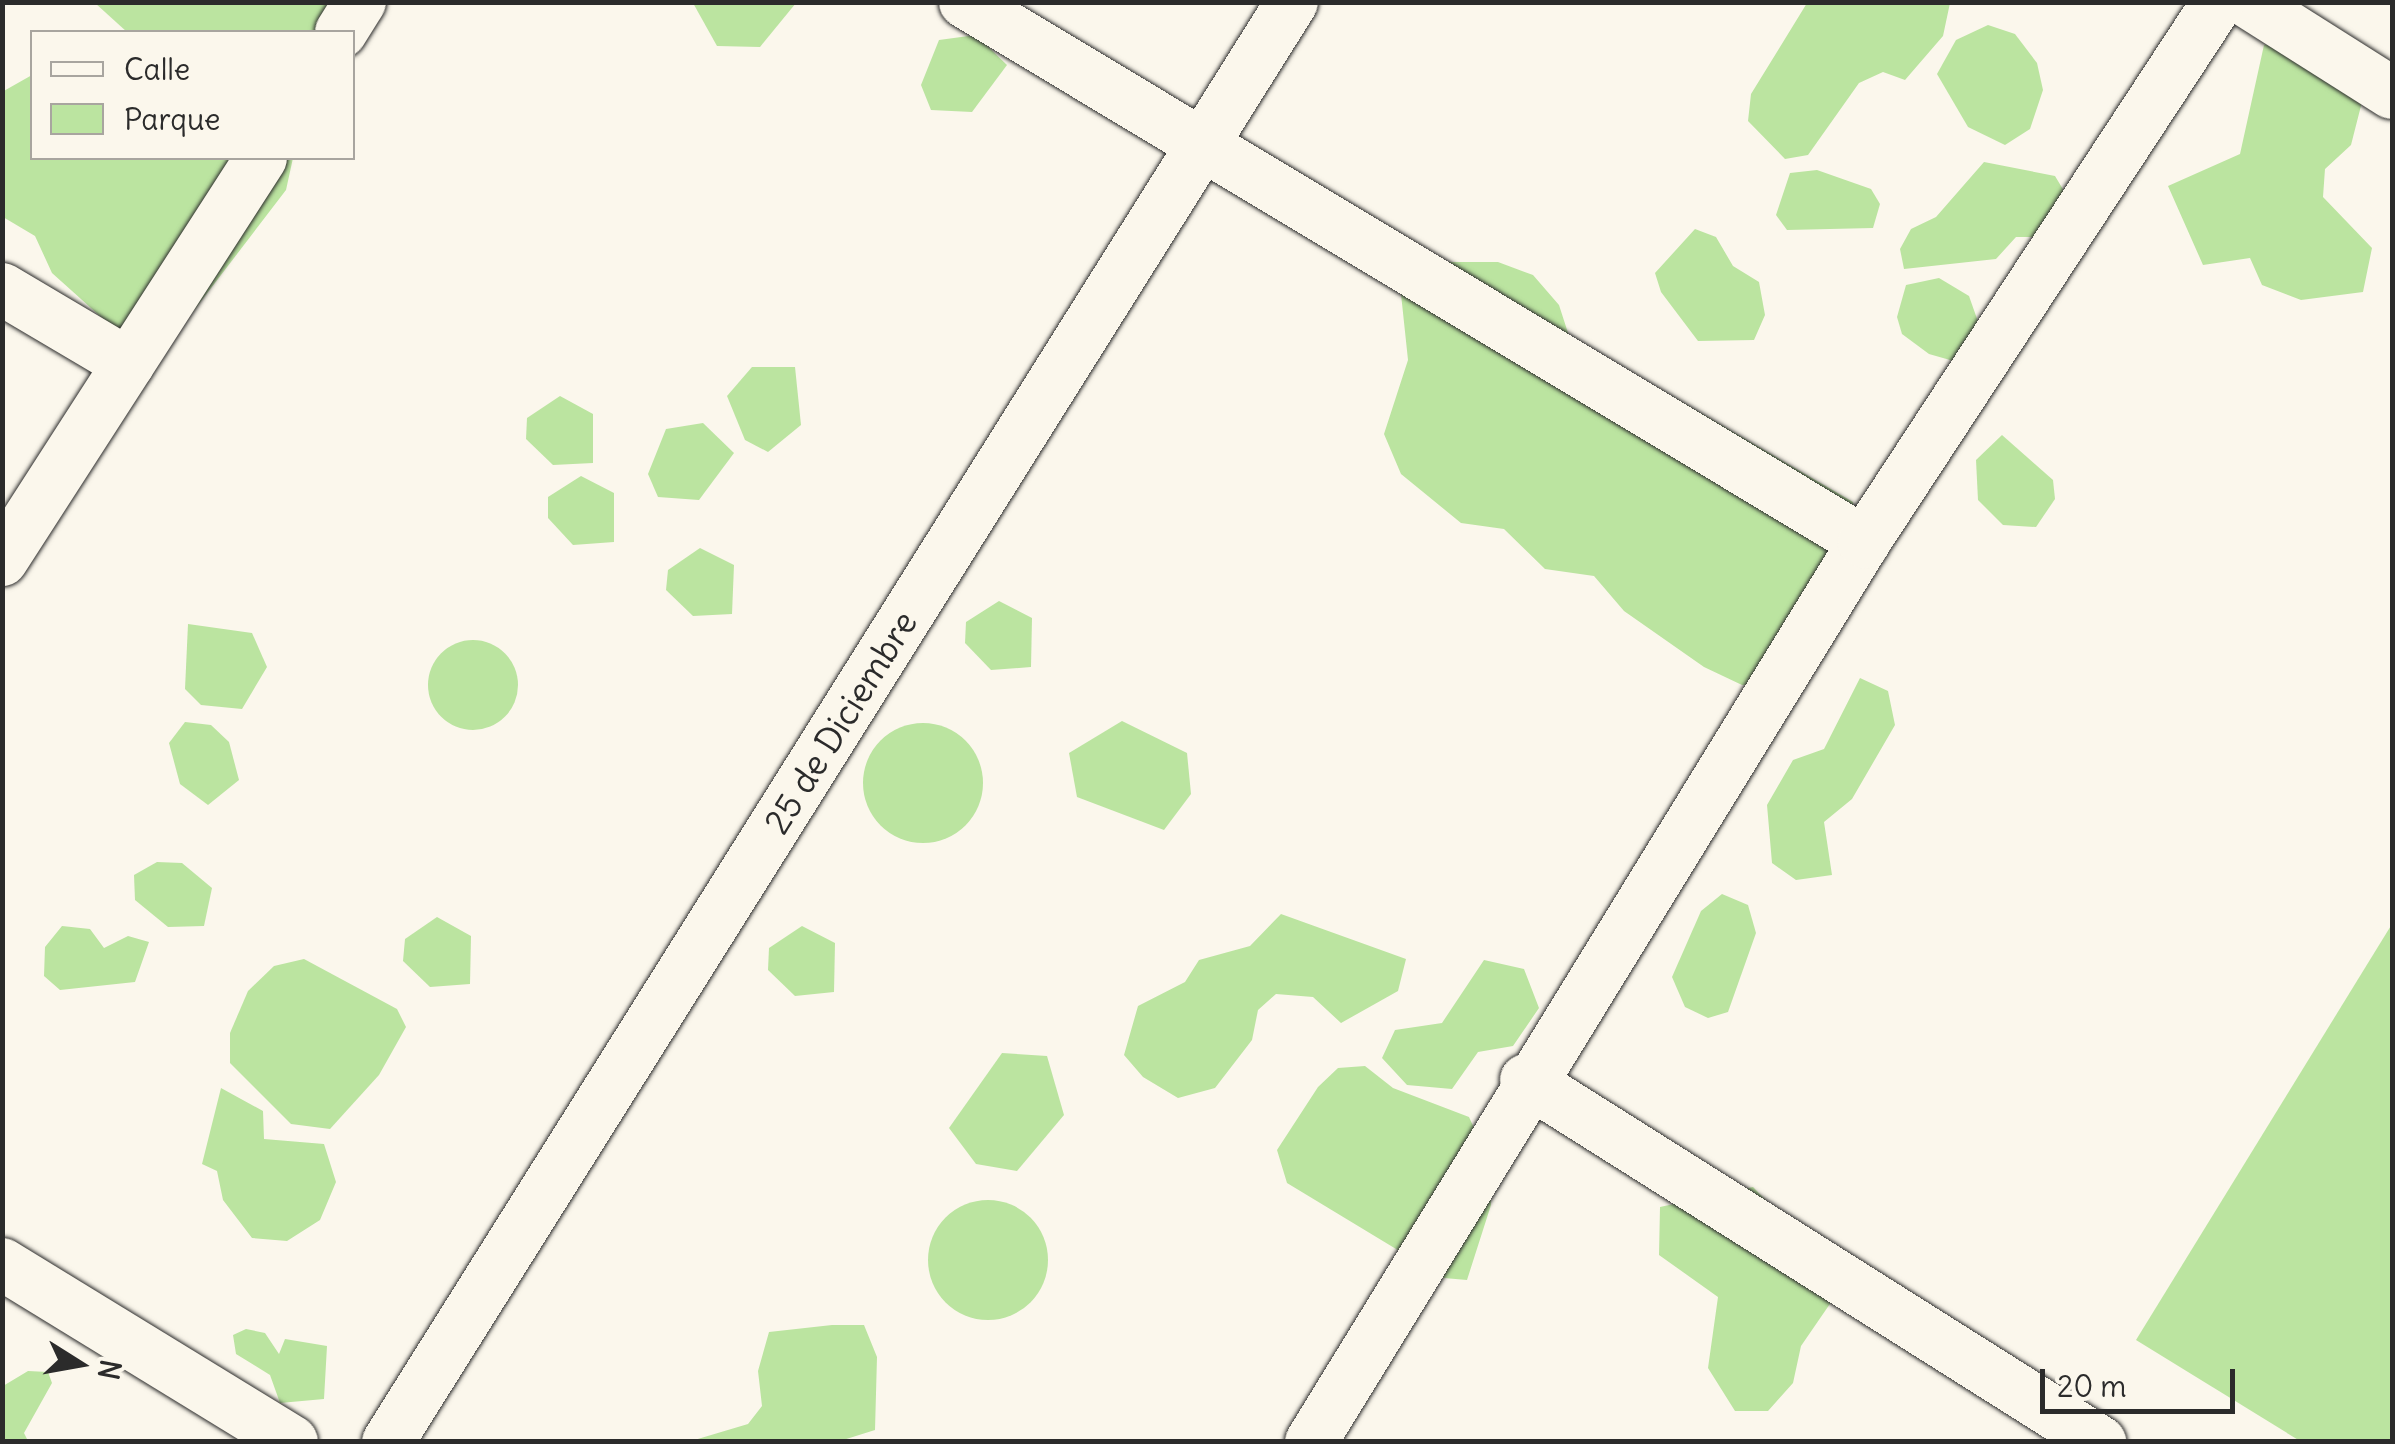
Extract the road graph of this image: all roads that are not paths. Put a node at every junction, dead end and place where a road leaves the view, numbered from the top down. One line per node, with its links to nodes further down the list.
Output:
1 (360, 2): 6 (street)
2 (966, 2): 8 (street)
3 (1292, 2): 8 (street, 25 de Diciembre)
4 (2218, 2): 12 (street)
5 (2248, 2): 7 (street)
6 (342, 30)
7 (2392, 93)
8 (1203, 144): 12 (street); 17 (street, 25 de Diciembre)
9 (260, 160): 11 (street)
10 (2, 289): 11 (street)
11 (128, 364): 13 (street)
12 (1864, 542): 14 (street)
13 (2, 560)
14 (1526, 1080): 18 (street); 19 (street)
15 (2, 1264): 16 (street)
16 (292, 1442)
17 (388, 1442)
18 (1311, 1442)
19 (2100, 1442)

